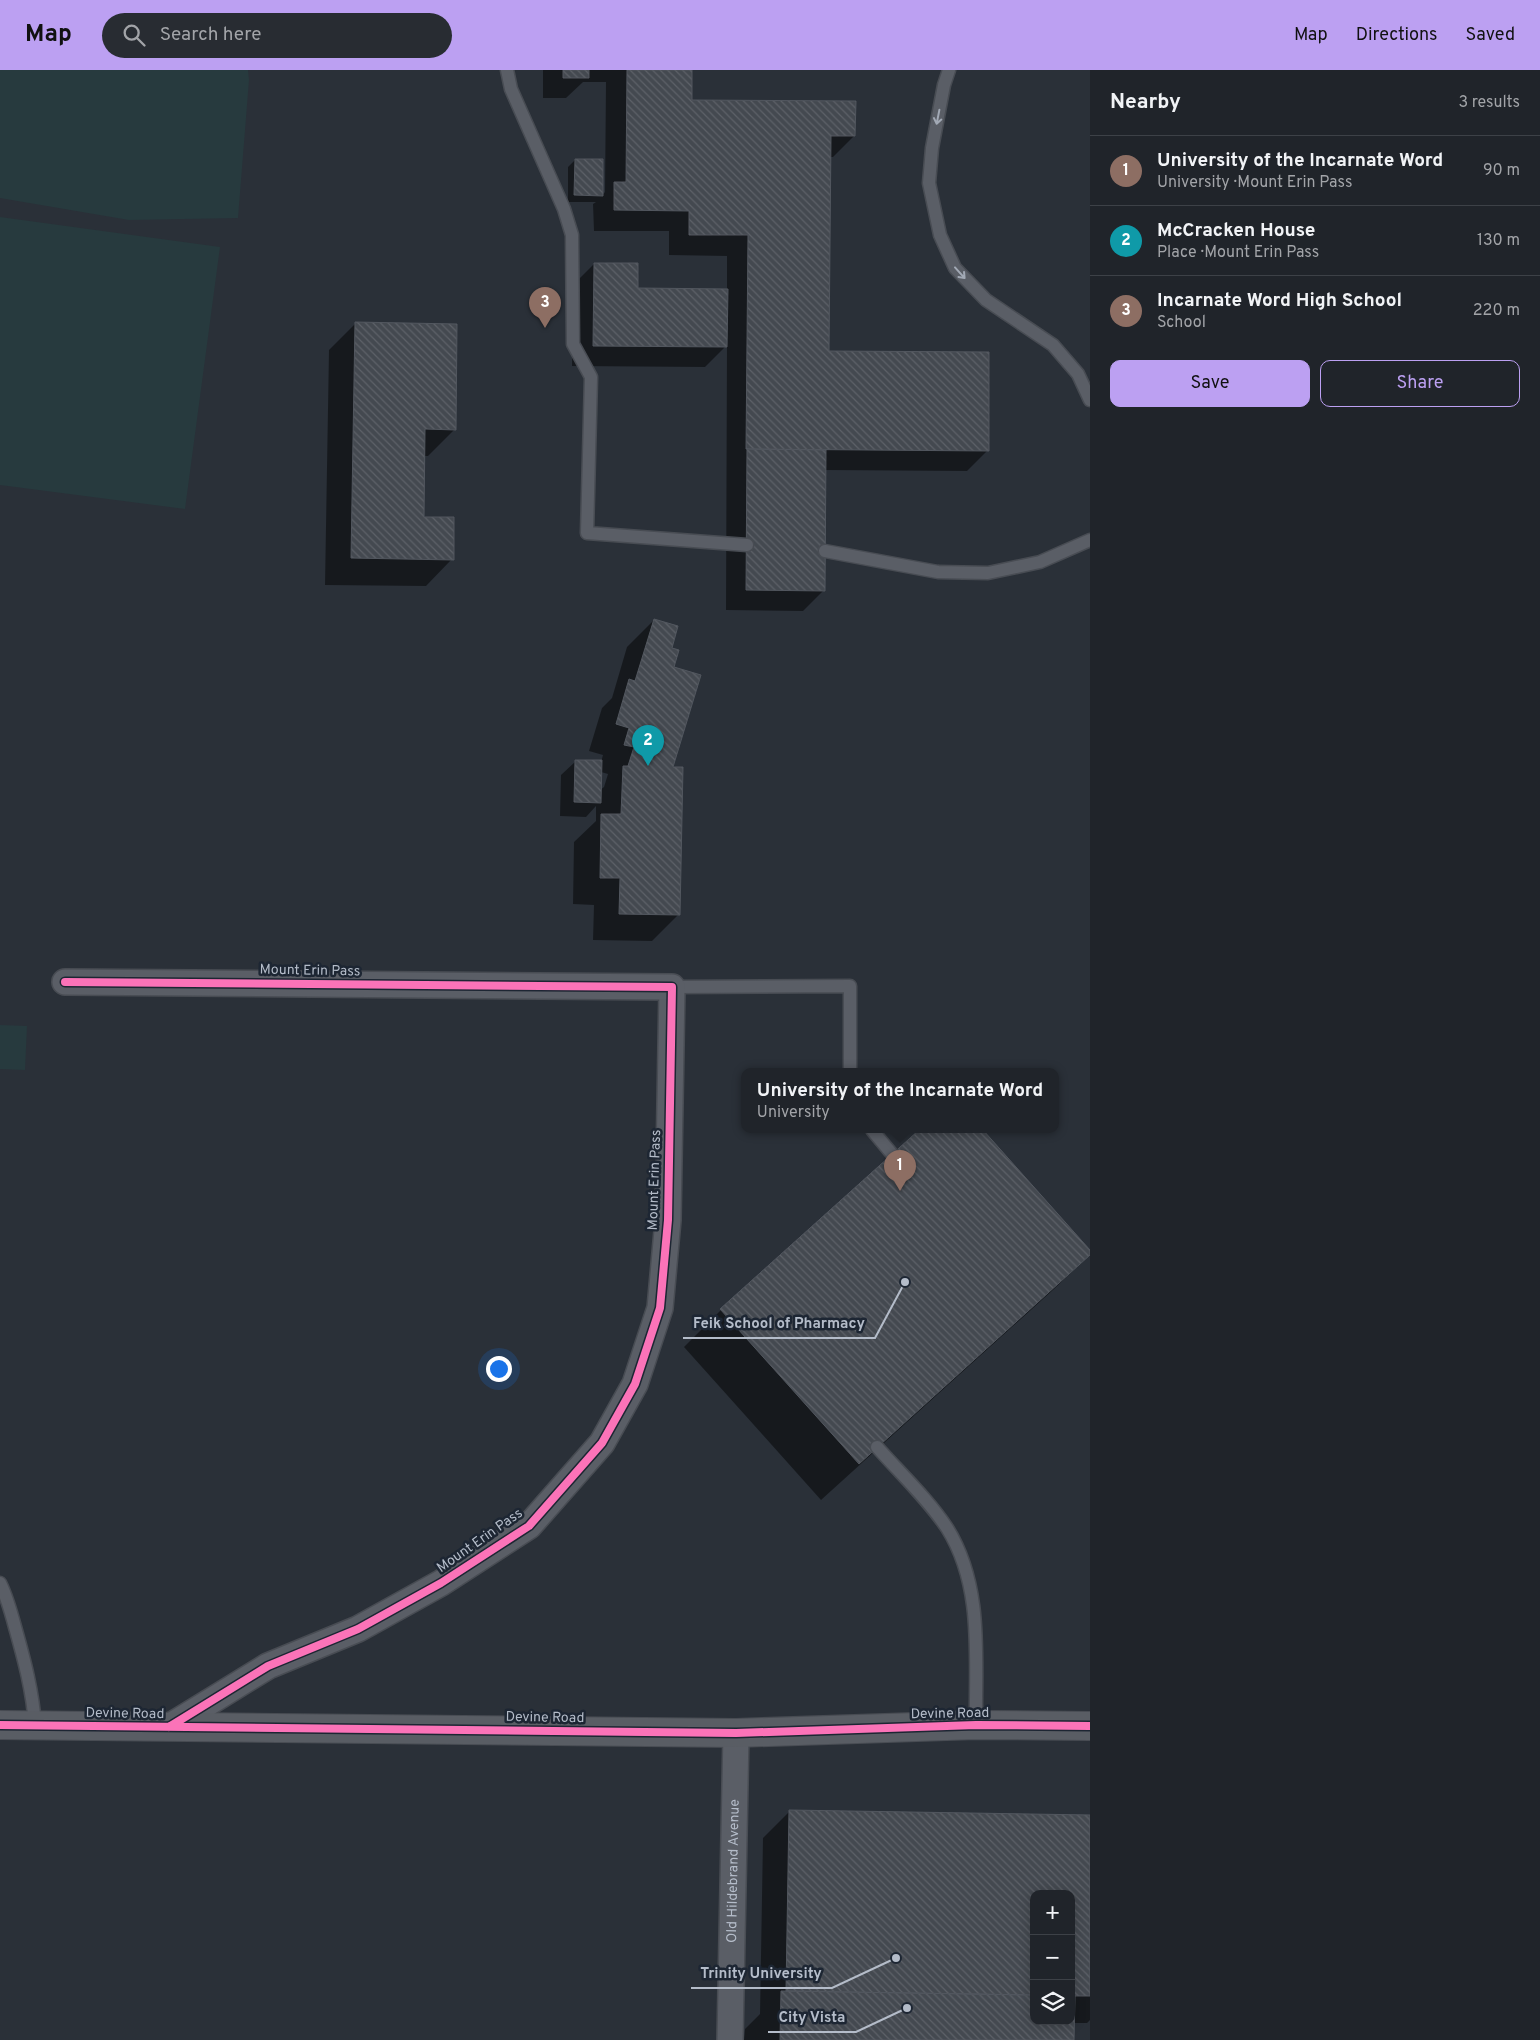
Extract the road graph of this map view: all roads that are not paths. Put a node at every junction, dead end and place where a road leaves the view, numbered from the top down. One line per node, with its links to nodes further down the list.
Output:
1 (507, 70): 5 (lane)
2 (949, 70): 3 (lane, one-way to 3)
3 (1090, 400)
4 (1090, 540): 6 (lane)
5 (747, 545)
6 (825, 551)
7 (65, 982): 8 (street, Mount Erin Pass)
8 (672, 987): 9 (lane); 18 (street, Mount Erin Pass)
9 (850, 1068)
10 (874, 1133): 11 (lane)
11 (892, 1154)
12 (877, 1447): 15 (lane)
13 (0, 1583): 16 (lane)
14 (0, 1725): 16 (street, Devine Road)
15 (976, 1725): 17 (street, Devine Road); 19 (street, Devine Road)
16 (35, 1726): 18 (street, Devine Road)
17 (1090, 1726)
18 (169, 1727): 19 (street, Devine Road)
19 (736, 1733): 20 (street, Old Hildebrand Avenue)
20 (730, 2040)

